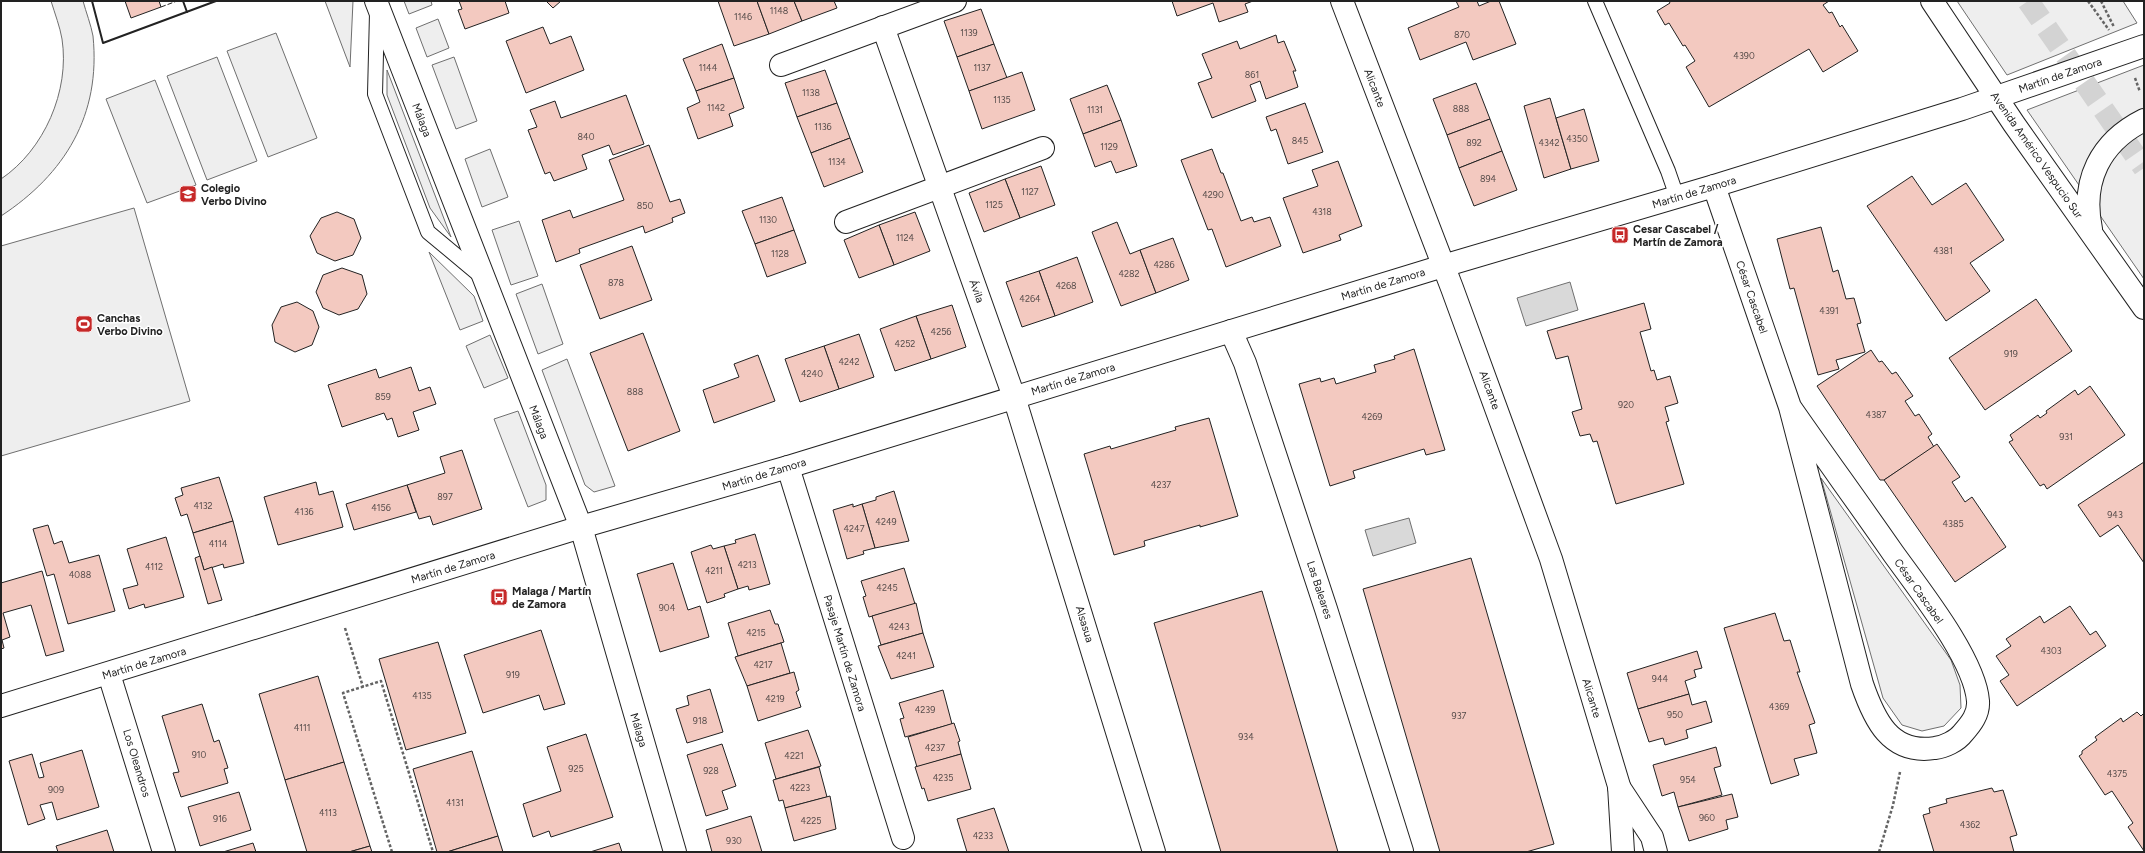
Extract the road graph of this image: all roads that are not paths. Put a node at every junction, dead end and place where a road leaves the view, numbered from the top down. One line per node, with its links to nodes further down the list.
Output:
1 (955, 1): 6 (street)
2 (1342, 1): 17 (street, Alicante)
3 (1595, 1): 14 (lane)
4 (1932, 1): 9 (street, Avenida Américo Vespucio Sur)
5 (376, 3): 18 (street, Málaga); 18 (lane)
6 (883, 27): 8 (street); 12 (street, Ávila)
7 (2135, 50): 9 (street, Martín de Zamora)
8 (781, 65)
9 (1996, 97): 13 (street, Martín de Zamora); 16 (street, Avenida Américo Vespucio Sur)
10 (2144, 120): 16 (street)
11 (1042, 148): 12 (street)
12 (939, 186): 15 (street); 21 (street, Ávila)
13 (1714, 186): 14 (street, Martín de Zamora); 22 (street, César Cascabel)
14 (1677, 197): 17 (street, Martín de Zamora)
15 (846, 222)
16 (2092, 232): 19 (street, Avenida Américo Vespucio Sur)
17 (1443, 266): 20 (street, Martín de Zamora); 27 (street, Alicante)
18 (485, 280): 24 (street, Málaga)
19 (2144, 308)
20 (1232, 331): 21 (street, Martín de Zamora); 29 (street, Las Baleares)
21 (1014, 397): 23 (street, Martín de Zamora); 32 (street, Alsasua)
22 (1790, 407): 22 (street, César Cascabel)
23 (788, 467): 24 (street, Martín de Zamora); 28 (street, Pasaje Martín de Zamora)
24 (581, 527): 25 (street, Martín de Zamora); 31 (street, Málaga)
25 (109, 674): 26 (street, Martín de Zamora); 30 (street, Los Oleandros)
26 (1, 706)
27 (1619, 786): 33 (street, Alicante); 34 (street, Alicante)
28 (903, 838)
29 (1402, 851)
30 (164, 852)
31 (675, 852)
32 (1154, 852)
33 (1623, 852)
34 (1656, 852)

